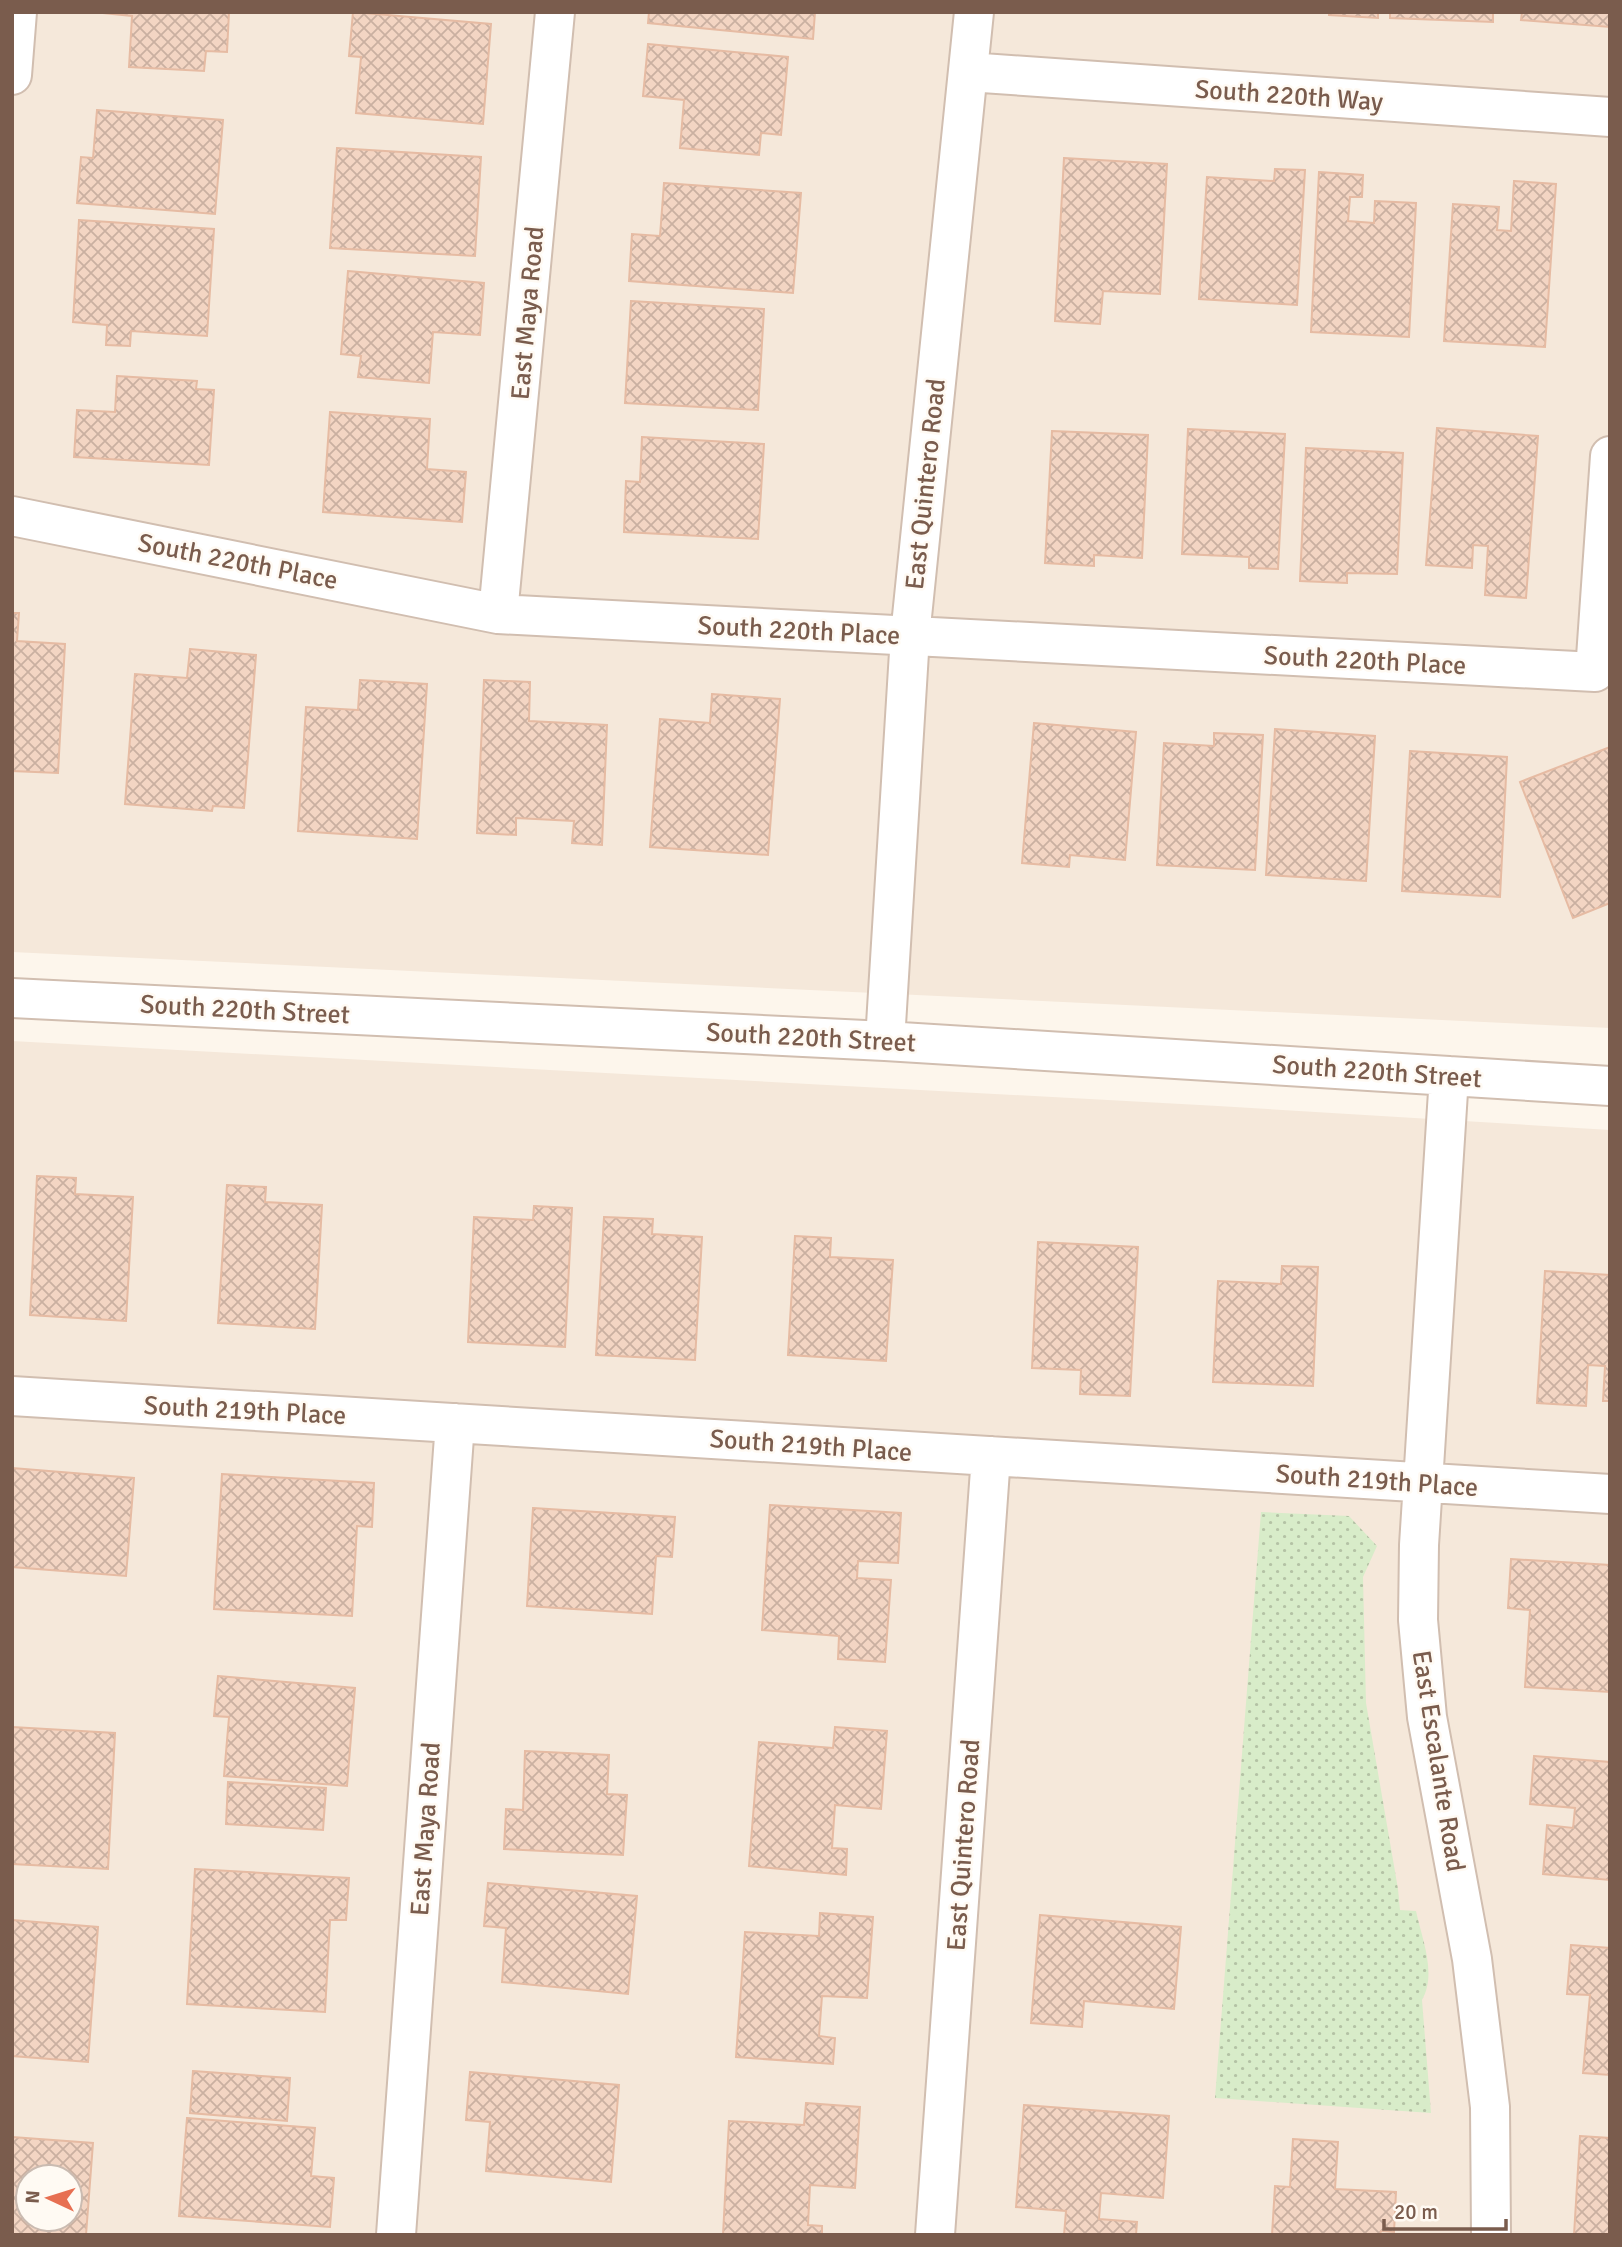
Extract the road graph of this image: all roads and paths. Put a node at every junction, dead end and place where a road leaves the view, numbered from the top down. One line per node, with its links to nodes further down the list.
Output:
1 (17, 12): 5 (street)
2 (555, 12): 9 (street, East Maya Road)
3 (974, 12): 4 (street, East Quintero Road)
4 (968, 72): 6 (street, South 220th Way); 10 (street, East Quintero Road)
5 (12, 75)
6 (1610, 117)
7 (1610, 456): 10 (street, South 220th Place)
8 (12, 516): 9 (street, South 220th Place)
9 (498, 614): 10 (street, South 220th Place)
10 (910, 636): 12 (street, East Quintero Road)
11 (12, 998): 12 (street, South 220th Street)
12 (885, 1041): 13 (street, South 220th Street)
13 (1449, 1076): 14 (street, South 220th Street); 18 (street, East Escalante Road)
14 (1610, 1086)
15 (12, 1396): 16 (street, South 219th Place)
16 (455, 1423): 17 (street, South 219th Place); 20 (street, East Maya Road)
17 (991, 1456): 18 (street, South 219th Place); 21 (street, East Quintero Road)
18 (1425, 1483): 19 (street, South 219th Place); 22 (street, East Escalante Road)
19 (1610, 1494)
20 (396, 2235)
21 (935, 2235)
22 (1491, 2235)

